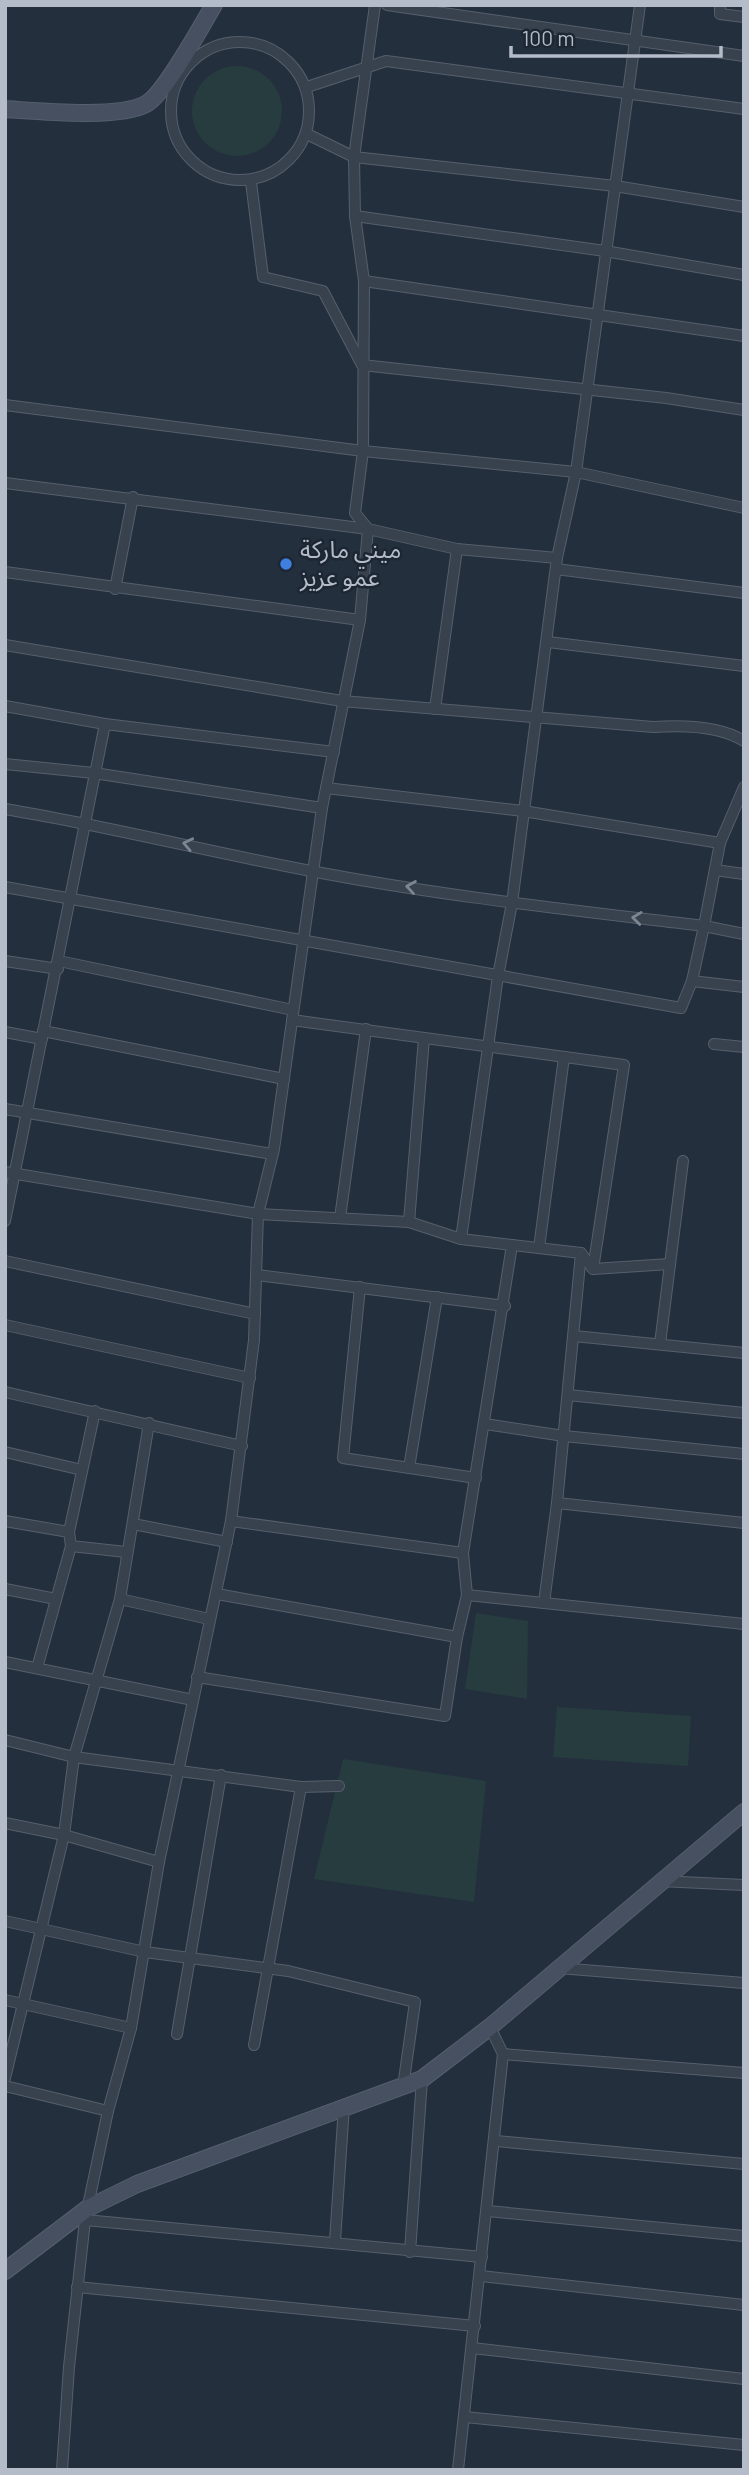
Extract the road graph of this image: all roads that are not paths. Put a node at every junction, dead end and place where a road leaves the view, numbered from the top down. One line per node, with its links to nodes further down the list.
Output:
1 (214, 5): 12 (main road)
2 (375, 5): 9 (street)
3 (387, 5): 7 (street)
4 (640, 5): 7 (street)
5 (720, 5): 6 (street)
6 (744, 17)
7 (636, 39): 8 (street); 11 (street)
8 (744, 56)
9 (367, 69): 10 (street); 11 (street); 15 (street)
10 (307, 87): 14 (street); 16 (street)
11 (631, 93): 13 (street); 17 (street)
12 (5, 109)
13 (744, 109)
14 (307, 134): 15 (street); 16 (street)
15 (354, 157): 17 (street); 19 (street)
16 (251, 182): 25 (street)
17 (615, 186): 18 (street); 20 (street)
18 (744, 207)
19 (355, 216): 20 (street); 22 (street)
20 (606, 251): 21 (street); 23 (street)
21 (744, 275)
22 (364, 281): 23 (street); 25 (street)
23 (597, 315): 24 (street); 26 (street)
24 (744, 336)
25 (362, 365): 26 (street); 29 (street)
26 (586, 389): 28 (street); 30 (street)
27 (5, 405): 29 (street)
28 (744, 410)
29 (363, 451): 30 (street); 34 (street)
30 (576, 472): 33 (street); 36 (street)
31 (5, 483): 32 (street)
32 (133, 497): 34 (street); 38 (street)
33 (744, 508)
34 (368, 529): 35 (street); 40 (street)
35 (457, 549): 36 (street); 46 (street)
36 (557, 563): 39 (street); 41 (street)
37 (5, 572): 38 (street)
38 (115, 589): 40 (street)
39 (744, 593)
40 (360, 620): 44 (street)
41 (548, 642): 43 (street); 47 (street)
42 (5, 645): 44 (street)
43 (744, 666)
44 (342, 701): 46 (street); 50 (street)
45 (5, 706): 48 (street)
46 (435, 709): 47 (street)
47 (538, 718): 49 (street); 57 (street)
48 (106, 724): 50 (street); 52 (street)
49 (744, 741)
50 (334, 752): 54 (street)
51 (5, 764): 52 (street)
52 (94, 773): 55 (street); 58 (street)
53 (744, 787): 59 (street)
54 (326, 788): 55 (street); 57 (street)
55 (322, 808): 61 (street)
56 (5, 809): 58 (street)
57 (523, 811): 59 (street); 65 (street)
58 (84, 822): 61 (street, one-way to 58); 64 (street)
59 (720, 843): 60 (street)
60 (715, 870): 62 (street); 66 (street)
61 (312, 872): 65 (street, one-way to 61); 68 (street)
62 (744, 874)
63 (5, 887): 64 (street)
64 (72, 897): 68 (street); 70 (street)
65 (513, 903): 66 (street, one-way to 65); 71 (street)
66 (704, 926): 67 (street); 72 (street)
67 (744, 934)
68 (301, 941): 71 (street); 74 (street)
69 (5, 961): 70 (street)
70 (58, 965): 74 (street); 77 (street)
71 (498, 976): 72 (street); 80 (street)
72 (692, 981): 73 (street)
73 (744, 988)
74 (292, 1015): 75 (street); 83 (street)
75 (366, 1029): 78 (street); 90 (street)
76 (5, 1032): 77 (street)
77 (42, 1035): 83 (street); 85 (street)
78 (424, 1038): 80 (street); 92 (street)
79 (714, 1044): 81 (street)
80 (488, 1047): 82 (street); 93 (street)
81 (744, 1047)
82 (564, 1057): 95 (street); 99 (street)
83 (284, 1079): 86 (street)
84 (5, 1109): 85 (street)
85 (27, 1113): 86 (street); 88 (street)
86 (272, 1154): 89 (street)
87 (683, 1161): 98 (street)
88 (10, 1173): 89 (street); 91 (street)
89 (258, 1214): 90 (street); 100 (street)
90 (340, 1218): 92 (street)
91 (5, 1221)
92 (409, 1222): 93 (street)
93 (461, 1239): 94 (street)
94 (512, 1245): 95 (street); 103 (street)
95 (539, 1248): 96 (street)
96 (581, 1253): 99 (street); 106 (street)
97 (5, 1261): 104 (street)
98 (670, 1264): 99 (street); 107 (street)
99 (593, 1269)
100 (257, 1275): 101 (street); 104 (street)
101 (360, 1287): 102 (street); 120 (street)
102 (437, 1297): 103 (street); 120 (street)
103 (505, 1306): 115 (street)
104 (255, 1314): 109 (street)
105 (5, 1325): 109 (street)
106 (574, 1336): 107 (street); 111 (street)
107 (660, 1345): 108 (street)
108 (744, 1353)
109 (250, 1378): 117 (street)
110 (5, 1392): 112 (street)
111 (568, 1395): 113 (street); 116 (street)
112 (95, 1411): 114 (street); 121 (street)
113 (744, 1413)
114 (149, 1423): 117 (street); 127 (street)
115 (485, 1424): 116 (street); 122 (street)
116 (564, 1436): 119 (street); 123 (street)
117 (242, 1446): 125 (street)
118 (5, 1452): 121 (street)
119 (744, 1454)
120 (409, 1468): 122 (street)
121 (82, 1469): 128 (street)
122 (476, 1478): 132 (street)
123 (557, 1503): 126 (street); 138 (street)
124 (5, 1521): 128 (street)
125 (231, 1521): 129 (street); 132 (street)
126 (744, 1522)
127 (133, 1524): 129 (street); 131 (street)
128 (69, 1532): 130 (street)
129 (227, 1542): 134 (street)
130 (71, 1546): 131 (street); 136 (street)
131 (126, 1552): 137 (street)
132 (463, 1553): 135 (street)
133 (5, 1589): 136 (street)
134 (217, 1594): 139 (street); 141 (street)
135 (467, 1595): 138 (street); 141 (street)
136 (56, 1599): 143 (street)
137 (120, 1599): 139 (street); 145 (street)
138 (544, 1603): 140 (street)
139 (209, 1619): 144 (street)
140 (744, 1624)
141 (457, 1637): 144 (street)
142 (5, 1662): 143 (street)
143 (37, 1668): 145 (street)
144 (197, 1677): 146 (street)
145 (99, 1679): 146 (street); 148 (street)
146 (192, 1700): 149 (street)
147 (5, 1740): 148 (street)
148 (74, 1757): 149 (street); 155 (street)
149 (178, 1768): 150 (street); 156 (street)
150 (221, 1775): 152 (street); 162 (street)
151 (339, 1786): 152 (street)
152 (301, 1787): 164 (street)
153 (744, 1812): 157 (main road)
154 (5, 1823): 155 (street)
155 (64, 1835): 156 (street); 160 (street)
156 (159, 1862): 161 (street)
157 (660, 1881): 158 (street); 163 (main road)
158 (744, 1885)
159 (5, 1921): 160 (street)
160 (42, 1930): 161 (street); 167 (street)
161 (145, 1952): 162 (street); 169 (street)
162 (190, 1960): 164 (street); 170 (street)
163 (559, 1968): 165 (street); 168 (main road)
164 (266, 1969): 171 (street); 177 (street)
165 (744, 1983)
166 (5, 2000): 167 (street)
167 (23, 2004): 169 (street); 174 (street)
168 (490, 2027): 172 (street); 175 (main road)
169 (131, 2028): 179 (street)
170 (177, 2034)
171 (254, 2045)
172 (503, 2054): 173 (street); 180 (street)
173 (744, 2073)
174 (5, 2078)
175 (422, 2079): 177 (main road); 186 (street)
176 (5, 2087): 179 (street)
177 (403, 2087): 178 (main road)
178 (344, 2106): 183 (main road); 185 (street)
179 (108, 2111): 183 (street)
180 (496, 2141): 181 (street); 182 (street)
181 (744, 2164)
182 (488, 2211): 184 (street); 187 (street)
183 (86, 2214): 185 (street); 188 (main road); 190 (street)
184 (744, 2236)
185 (335, 2241): 186 (street)
186 (411, 2252): 187 (street)
187 (482, 2257): 189 (street)
188 (5, 2271)
189 (481, 2276): 191 (street); 192 (street)
190 (77, 2287): 192 (street); 197 (street)
191 (744, 2305)
192 (475, 2326): 193 (street)
193 (472, 2348): 194 (street); 195 (street)
194 (744, 2379)
195 (465, 2417): 196 (street); 198 (street)
196 (744, 2445)
197 (62, 2470)
198 (458, 2470)

